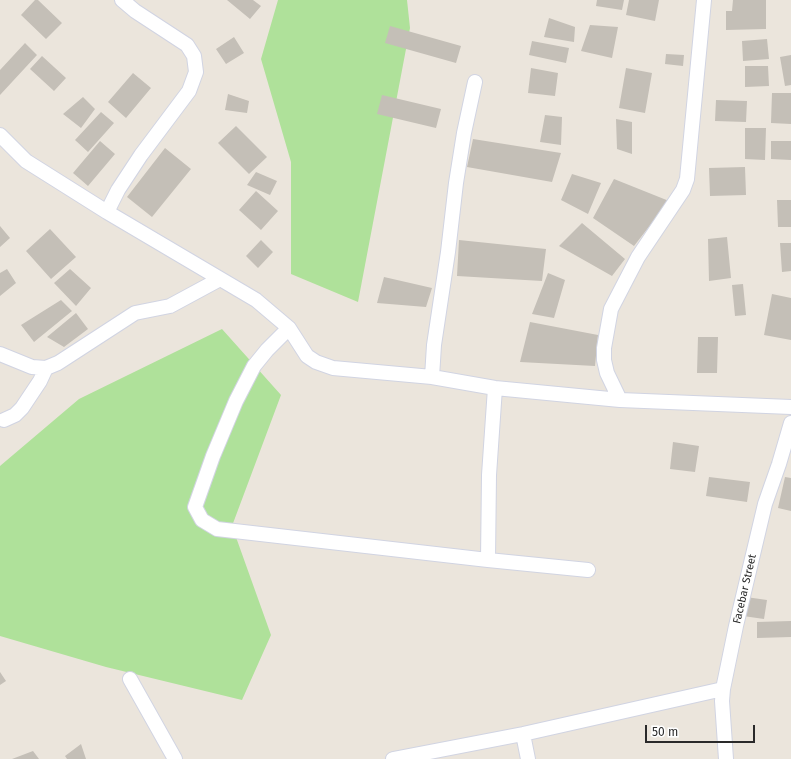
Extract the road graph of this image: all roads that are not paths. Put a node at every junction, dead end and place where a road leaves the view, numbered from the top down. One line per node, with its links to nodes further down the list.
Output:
1 (122, 0): 5 (street)
2 (704, 0): 12 (street)
3 (475, 82): 10 (street)
4 (0, 135): 5 (street)
5 (107, 212): 6 (street)
6 (220, 279): 7 (street); 9 (street)
7 (289, 328): 10 (street); 16 (street)
8 (0, 354): 9 (street)
9 (46, 368): 14 (street)
10 (432, 378): 11 (street)
11 (495, 388): 12 (street); 16 (street)
12 (620, 400): 13 (street)
13 (791, 407)
14 (4, 420)
15 (791, 423): 19 (street, Facebar Street)
16 (488, 560): 17 (street)
17 (588, 570)
18 (130, 679): 21 (street)
19 (723, 689): 20 (street); 24 (street, Facebar Street)
20 (523, 734): 22 (street); 23 (street)
21 (175, 759)
22 (393, 759)
23 (528, 759)
24 (726, 759)

